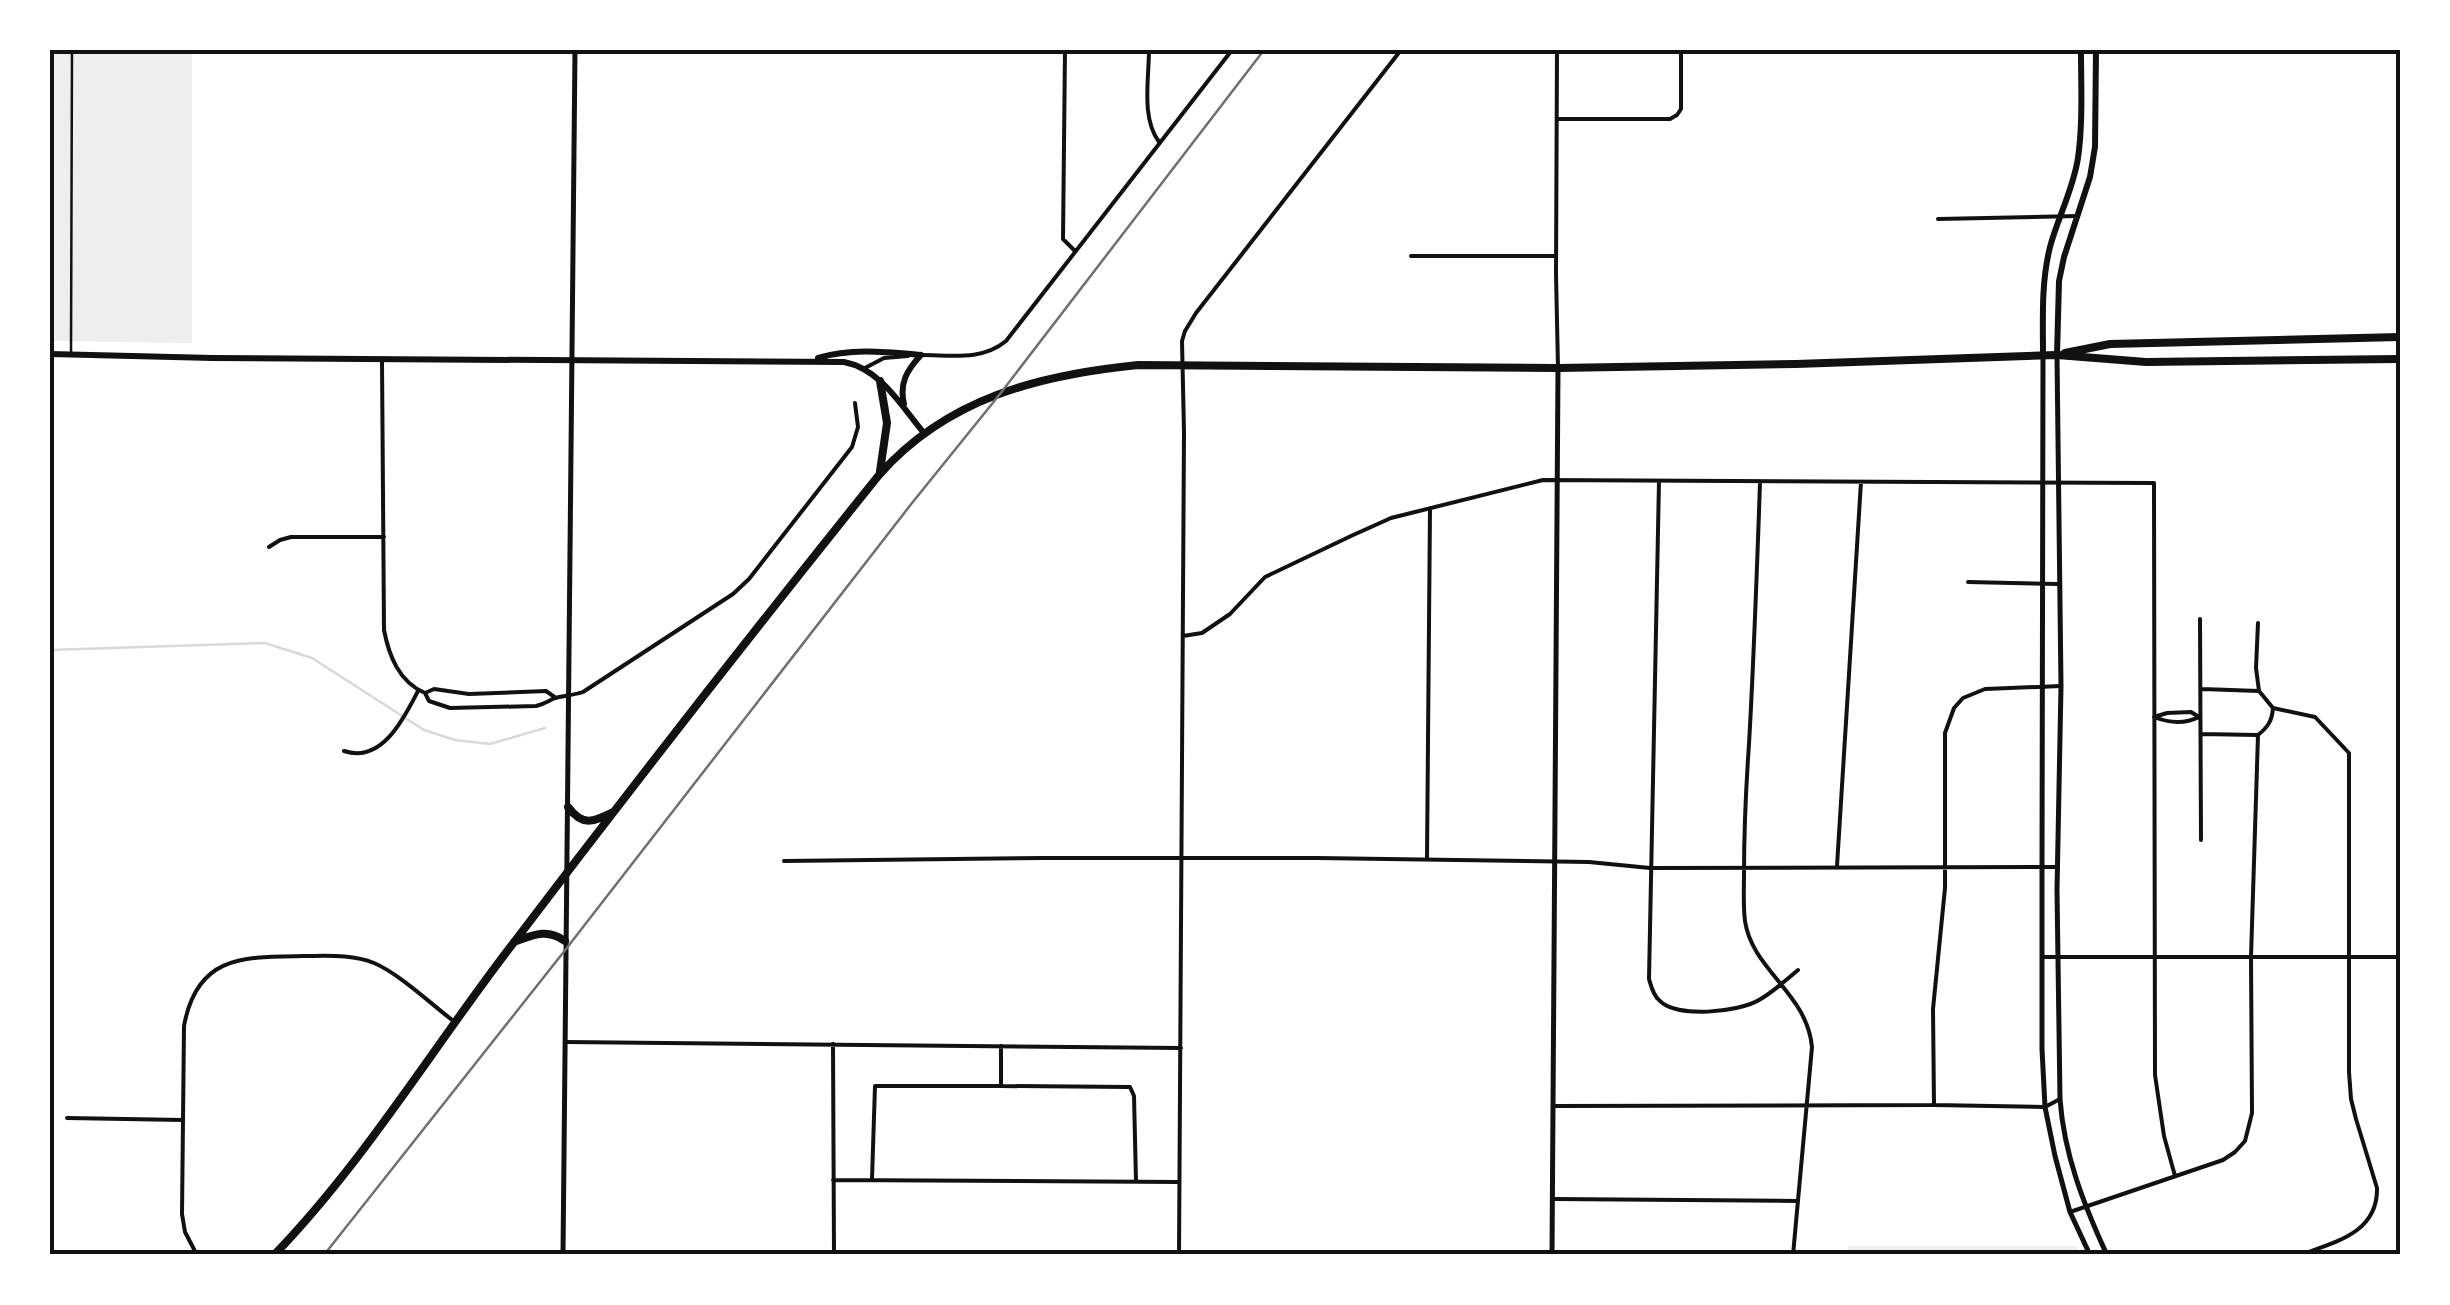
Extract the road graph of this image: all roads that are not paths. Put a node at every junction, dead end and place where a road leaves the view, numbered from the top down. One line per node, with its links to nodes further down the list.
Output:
1 (72, 50): 21 (lane)
2 (575, 50): 27 (street)
3 (1065, 50): 16 (street)
4 (1149, 50): 12 (street)
5 (1232, 50): 12 (street)
6 (1402, 50): 29 (street)
7 (1558, 50): 11 (street)
8 (1681, 50): 11 (street)
9 (2082, 50): 14 (main road)
10 (2096, 50): 13 (main road)
11 (1558, 119): 18 (street)
12 (1159, 142): 16 (street)
13 (2078, 216): 14 (street); 24 (main road)
14 (2061, 217): 15 (street); 23 (main road)
15 (1938, 218)
16 (1074, 251): 22 (street)
17 (1411, 256): 18 (street)
18 (1556, 256): 31 (street)
19 (2400, 337): 24 (highway)
20 (50, 354): 21 (main road)
21 (71, 354): 25 (main road)
22 (921, 355): 28 (main road); 30 (street); 34 (main road)
23 (2042, 355): 24 (highway); 31 (highway); 41 (street)
24 (2057, 355): 26 (highway); 42 (street)
25 (382, 359): 27 (main road); 44 (street)
26 (2400, 359)
27 (572, 360): 28 (main road); 58 (street)
28 (809, 361): 30 (main road)
29 (1182, 364): 31 (highway); 35 (highway); 51 (street)
30 (865, 368): 32 (main road)
31 (1558, 368): 37 (street)
32 (880, 381): 34 (main road); 36 (highway)
33 (855, 403): 58 (street)
34 (905, 410): 35 (main road)
35 (924, 433): 36 (highway)
36 (879, 475): 67 (highway)
37 (1557, 480): 38 (street); 43 (street); 72 (street)
38 (1659, 482): 39 (street); 75 (street)
39 (1760, 482): 40 (street); 78 (street)
40 (1862, 482): 41 (street); 76 (street)
41 (2043, 482): 42 (street); 48 (street)
42 (2058, 482): 47 (street); 62 (street)
43 (1430, 508): 51 (street); 70 (street)
44 (384, 538): 45 (street); 54 (street)
45 (268, 548)
46 (1968, 582): 48 (street)
47 (2059, 584): 48 (street); 52 (street)
48 (2042, 585): 53 (street)
49 (2200, 619): 55 (street)
50 (2258, 622): 56 (street)
51 (1183, 636): 69 (street)
52 (2061, 686): 53 (street); 74 (street)
53 (2043, 688): 73 (street); 77 (street)
54 (418, 690): 57 (street); 65 (street)
55 (2202, 690): 56 (street); 61 (street)
56 (2259, 691): 60 (street)
57 (425, 693): 59 (street); 59 (street)
58 (569, 697): 59 (street); 66 (street)
59 (556, 698)
60 (2273, 708): 64 (street); 86 (street)
61 (2199, 717): 62 (street); 63 (street)
62 (2154, 718): 82 (street)
63 (2202, 734): 64 (street); 68 (street)
64 (2258, 735): 85 (street)
65 (344, 751)
66 (568, 806): 67 (highway); 79 (street)
67 (617, 810): 79 (highway)
68 (2201, 840)
69 (1182, 858): 70 (street); 71 (street); 96 (street)
70 (1428, 860): 72 (street)
71 (784, 861)
72 (1555, 861): 75 (street); 100 (street)
73 (2042, 867): 74 (street); 77 (street); 83 (street)
74 (2058, 867): 84 (street)
75 (1650, 868): 78 (street); 90 (street)
76 (1837, 868): 77 (street); 78 (street)
77 (1946, 868): 99 (street)
78 (1744, 869): 90 (street)
79 (567, 872): 80 (street); 81 (highway)
80 (565, 941): 81 (highway); 91 (street)
81 (514, 942): 92 (highway)
82 (2154, 956): 84 (street); 85 (street); 105 (street)
83 (2042, 957): 84 (street); 102 (street)
84 (2058, 957): 98 (street)
85 (2252, 957): 86 (street); 105 (street)
86 (2348, 957): 87 (street); 124 (street)
87 (2400, 957)
88 (565, 961): 91 (street)
89 (1798, 970): 90 (street)
90 (1782, 984): 101 (street)
91 (564, 1006): 93 (street)
92 (456, 1023): 104 (street); 116 (highway)
93 (564, 1042): 94 (street); 114 (street)
94 (832, 1044): 95 (street); 107 (street)
95 (1002, 1046): 96 (street); 97 (street)
96 (1181, 1048): 109 (street)
97 (1001, 1086): 106 (street); 108 (street)
98 (2060, 1100): 102 (street); 112 (street)
99 (1934, 1105): 101 (street); 102 (street)
100 (1554, 1106): 101 (street); 110 (street)
101 (1807, 1106): 111 (street)
102 (2045, 1107): 113 (street)
103 (67, 1118): 104 (street)
104 (183, 1120): 115 (street)
105 (2176, 1176): 112 (street)
106 (872, 1179): 107 (street); 108 (street)
107 (834, 1180): 118 (street)
108 (1136, 1182): 109 (street)
109 (1179, 1182): 119 (street)
110 (1553, 1199): 111 (street); 120 (street)
111 (1798, 1201): 121 (street)
112 (2085, 1208): 113 (street); 123 (street)
113 (2070, 1212): 122 (street)
114 (563, 1254): 117 (street)
115 (197, 1255)
116 (274, 1255)
117 (472, 1255)
118 (834, 1255)
119 (1179, 1255)
120 (1552, 1255)
121 (1793, 1255)
122 (2090, 1255)
123 (2107, 1255)
124 (2300, 1255)

